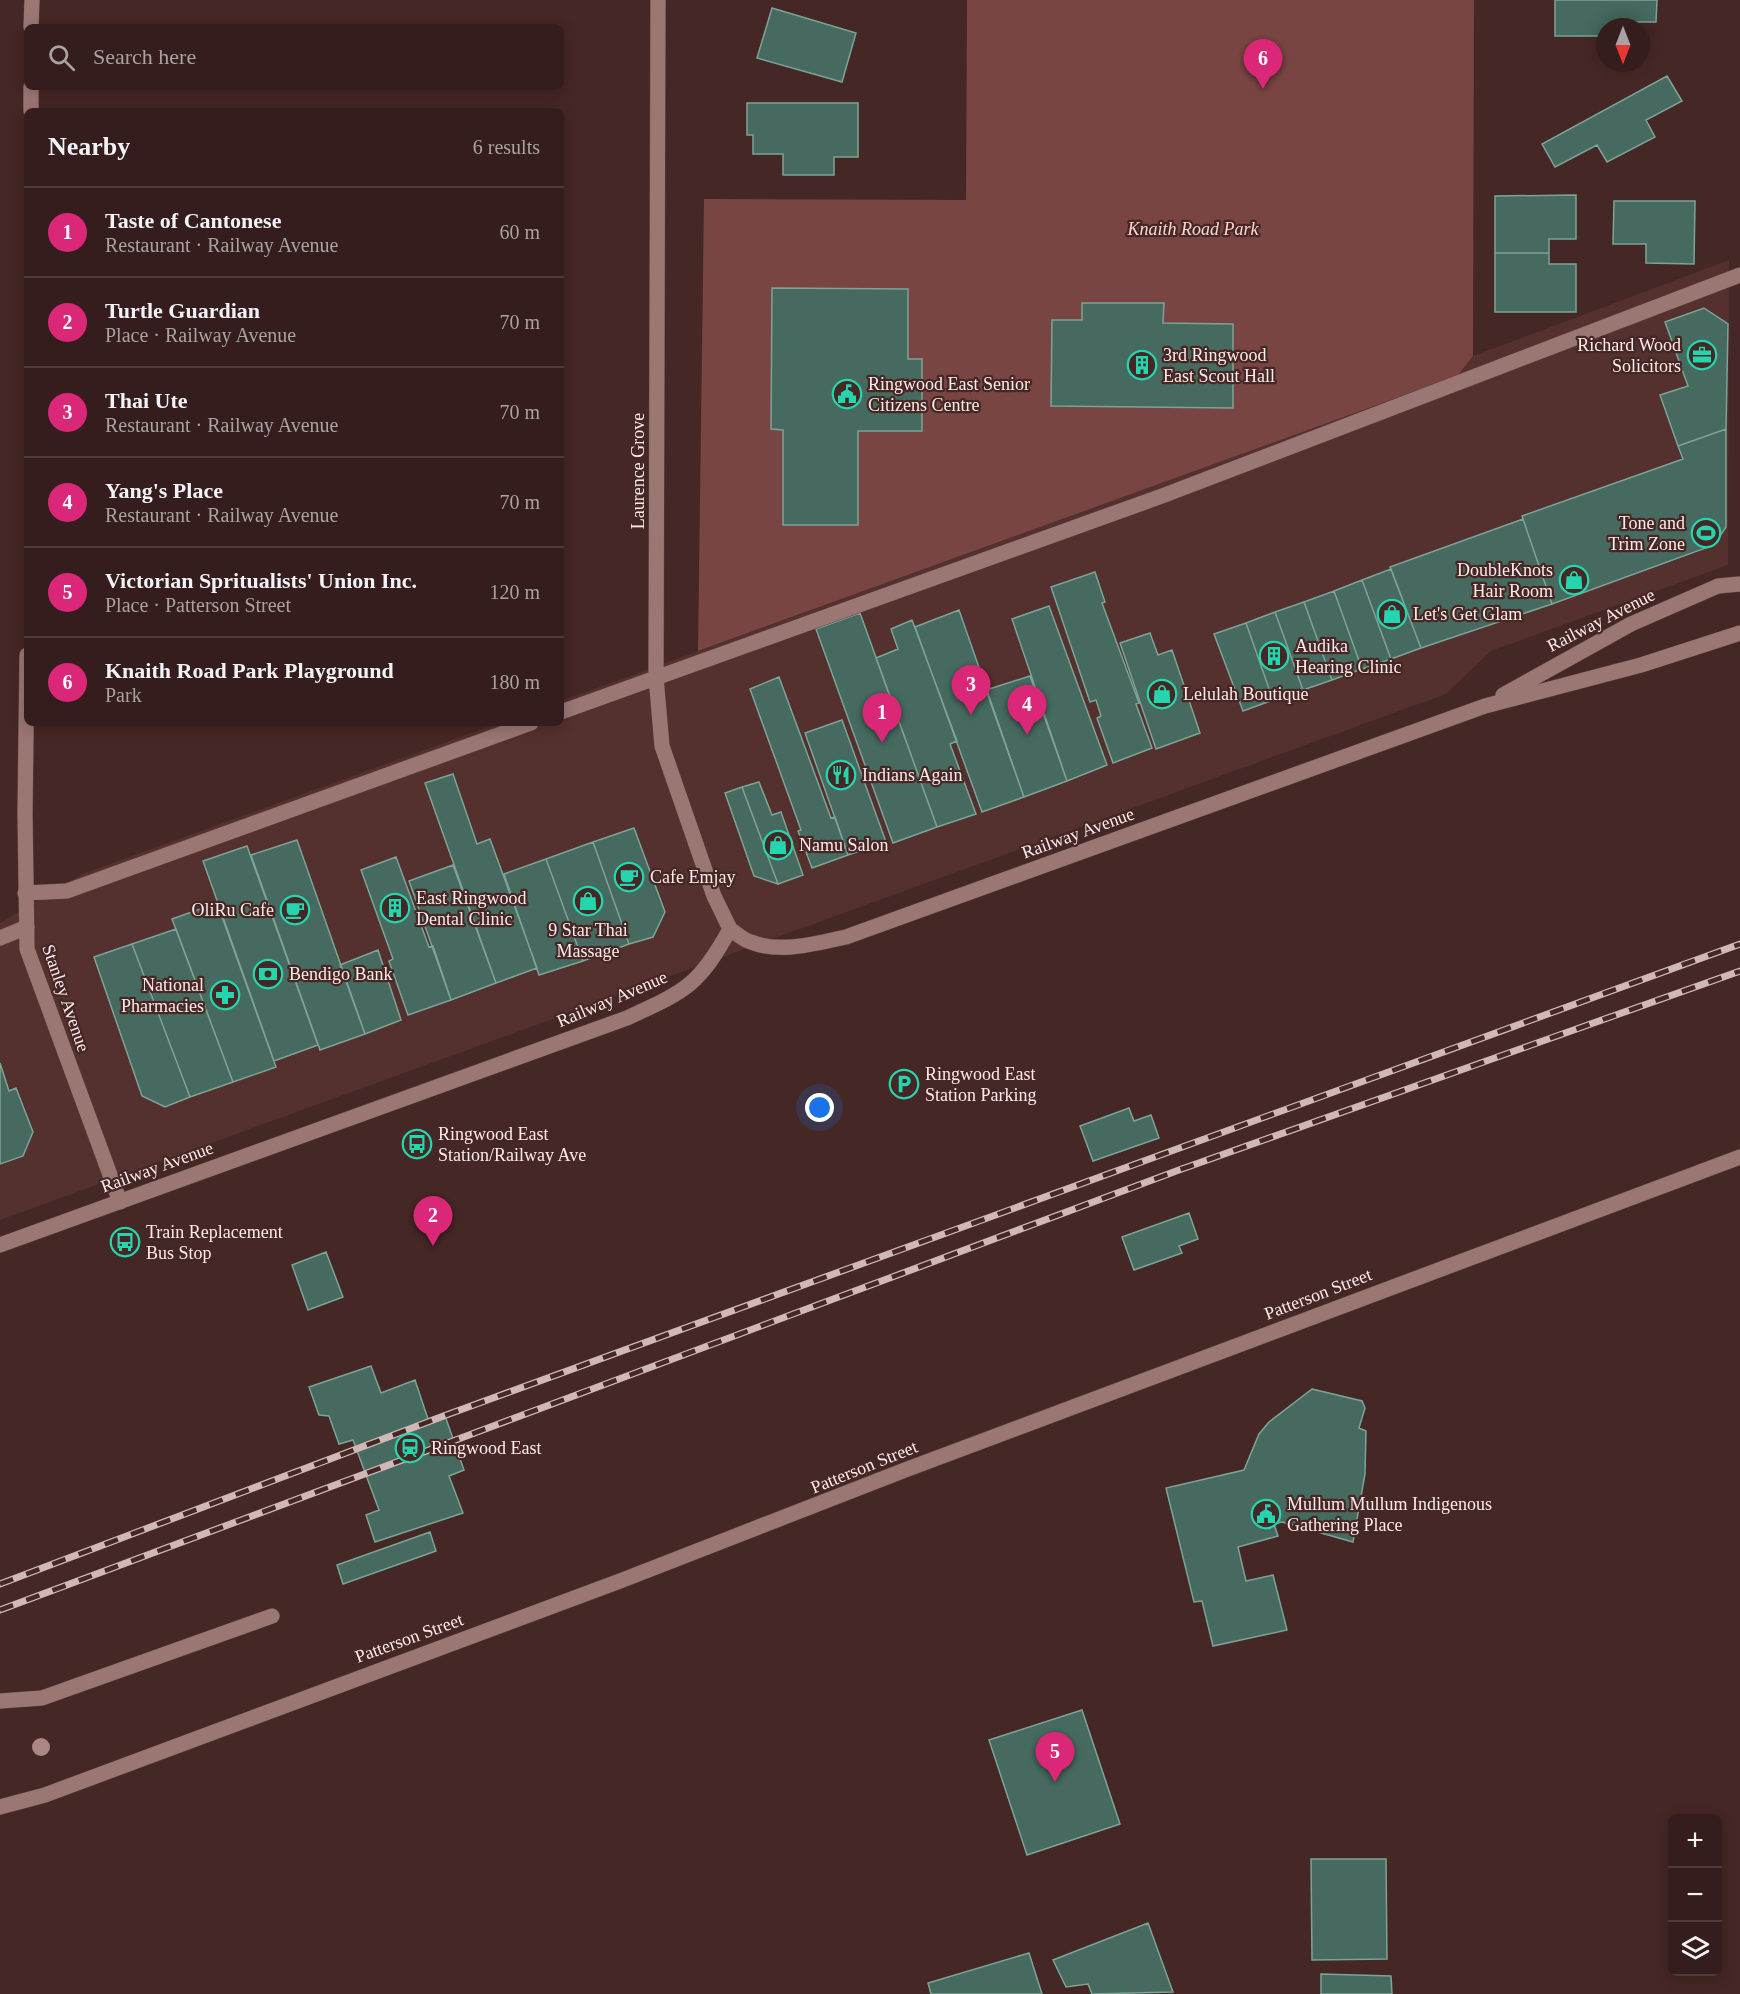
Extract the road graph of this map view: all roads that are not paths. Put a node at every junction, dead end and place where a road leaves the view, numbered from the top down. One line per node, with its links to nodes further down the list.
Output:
1 (32, 0): 3 (street)
2 (658, 0): 9 (street, Laurence Grove)
3 (31, 24)
4 (31, 90): 5 (street)
5 (31, 108)
6 (1740, 275): 9 (street)
7 (1740, 584): 10 (street, Railway Avenue)
8 (1740, 633): 10 (street, Railway Avenue)
9 (656, 677): 11 (street); 16 (street, Laurence Grove)
10 (1485, 706): 16 (street, Railway Avenue)
11 (564, 711)
12 (26, 726): 14 (street, Stanley Avenue)
13 (523, 726): 14 (street)
14 (25, 893): 15 (street, Stanley Avenue)
15 (27, 927): 17 (street); 19 (street, Stanley Avenue)
16 (730, 929): 19 (street, Railway Avenue)
17 (0, 938)
18 (1740, 1157): 23 (street, Patterson Street)
19 (120, 1202): 20 (street, Railway Avenue)
20 (0, 1245)
21 (272, 1616): 22 (street)
22 (0, 1701)
23 (0, 1807)

